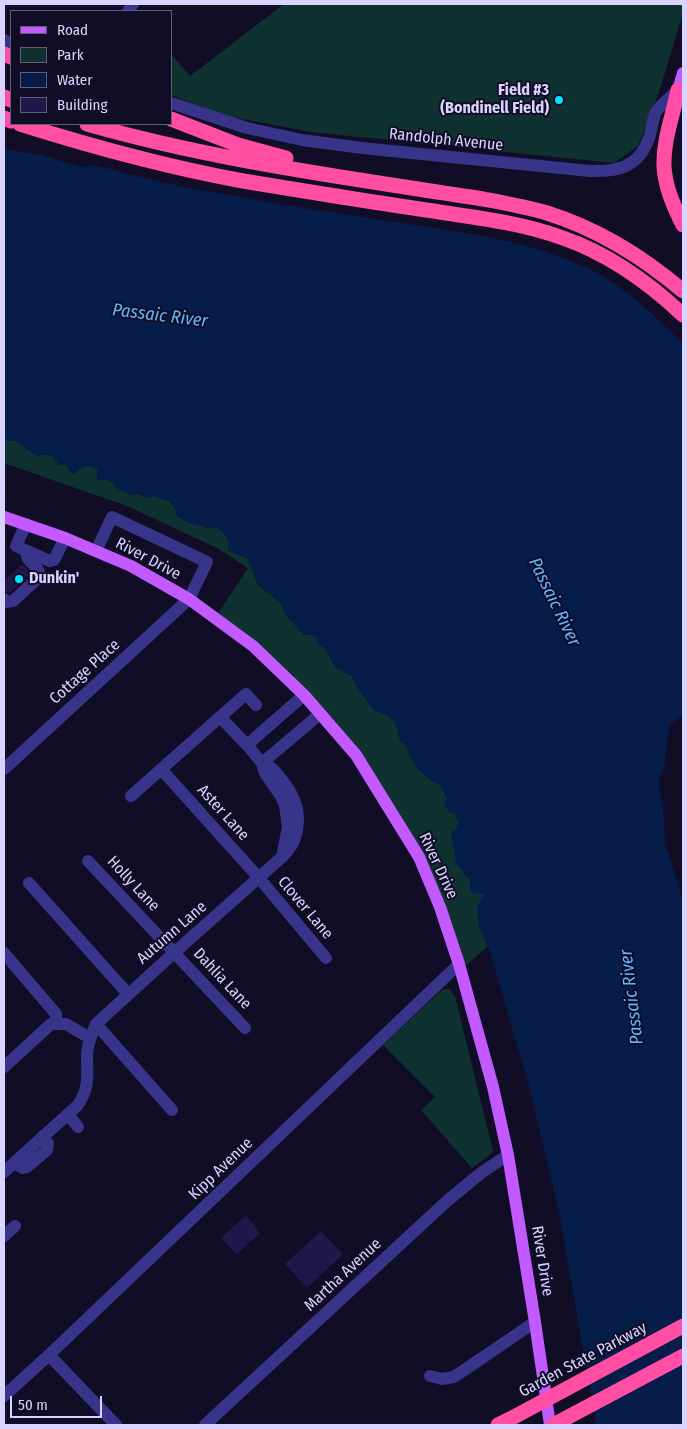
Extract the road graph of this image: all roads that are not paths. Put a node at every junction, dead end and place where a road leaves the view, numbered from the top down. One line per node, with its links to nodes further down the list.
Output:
1 (683, 73): 2 (main road)
2 (682, 92): 3 (street, Randolph Avenue); 8 (highway)
3 (172, 104)
4 (172, 119): 7 (highway)
5 (23, 125): 10 (highway)
6 (91, 125): 7 (highway)
7 (483, 199): 9 (highway)
8 (683, 225)
9 (683, 291)
10 (683, 315)
11 (4, 517): 12 (main road, River Drive)
12 (26, 524): 13 (main road, River Drive); 14 (street)
13 (65, 538): 14 (street); 15 (main road, River Drive)
14 (25, 550): 16 (street)
15 (96, 551): 17 (main road, River Drive); 17 (street)
16 (4, 599)
17 (189, 599): 18 (main road, River Drive); 24 (street, Cottage Place)
18 (304, 695): 20 (main road, River Drive); 22 (street)
19 (256, 705): 21 (street)
20 (320, 714): 23 (street); 33 (main road, River Drive)
21 (220, 717): 22 (street, Autumn Lane); 25 (street)
22 (247, 745): 23 (street, Autumn Lane)
23 (262, 763): 28 (street, Autumn Lane)
24 (4, 769)
25 (162, 769): 26 (street); 28 (street, Aster Lane)
26 (130, 796)
27 (88, 860): 30 (street, Holly Lane)
28 (259, 878): 30 (street, Autumn Lane); 32 (street, Clover Lane)
29 (29, 883): 34 (street)
30 (175, 952): 34 (street, Autumn Lane); 37 (street, Dahlia Lane)
31 (4, 954): 35 (street)
32 (326, 958)
33 (459, 964): 43 (main road, River Drive); 49 (street, Kipp Avenue)
34 (128, 994): 36 (street, Autumn Lane)
35 (56, 1024): 38 (street); 39 (street)
36 (96, 1024): 38 (street, Autumn Lane); 40 (street)
37 (245, 1028)
38 (90, 1038): 41 (street, Autumn Lane)
39 (4, 1067)
40 (172, 1110)
41 (68, 1114): 42 (street); 44 (street, Autumn Lane)
42 (78, 1127)
43 (508, 1155): 47 (main road, River Drive); 54 (street, Martha Avenue)
44 (4, 1172)
45 (15, 1226): 46 (street)
46 (4, 1236)
47 (535, 1322): 51 (street); 56 (main road, River Drive)
48 (683, 1326): 55 (highway, Garden State Parkway, bridge)
49 (48, 1355): 52 (street, Kipp Avenue); 53 (street)
50 (683, 1356): 56 (highway)
51 (430, 1376)
52 (4, 1396)
53 (116, 1425)
54 (205, 1425)
55 (498, 1425)
56 (552, 1425)

